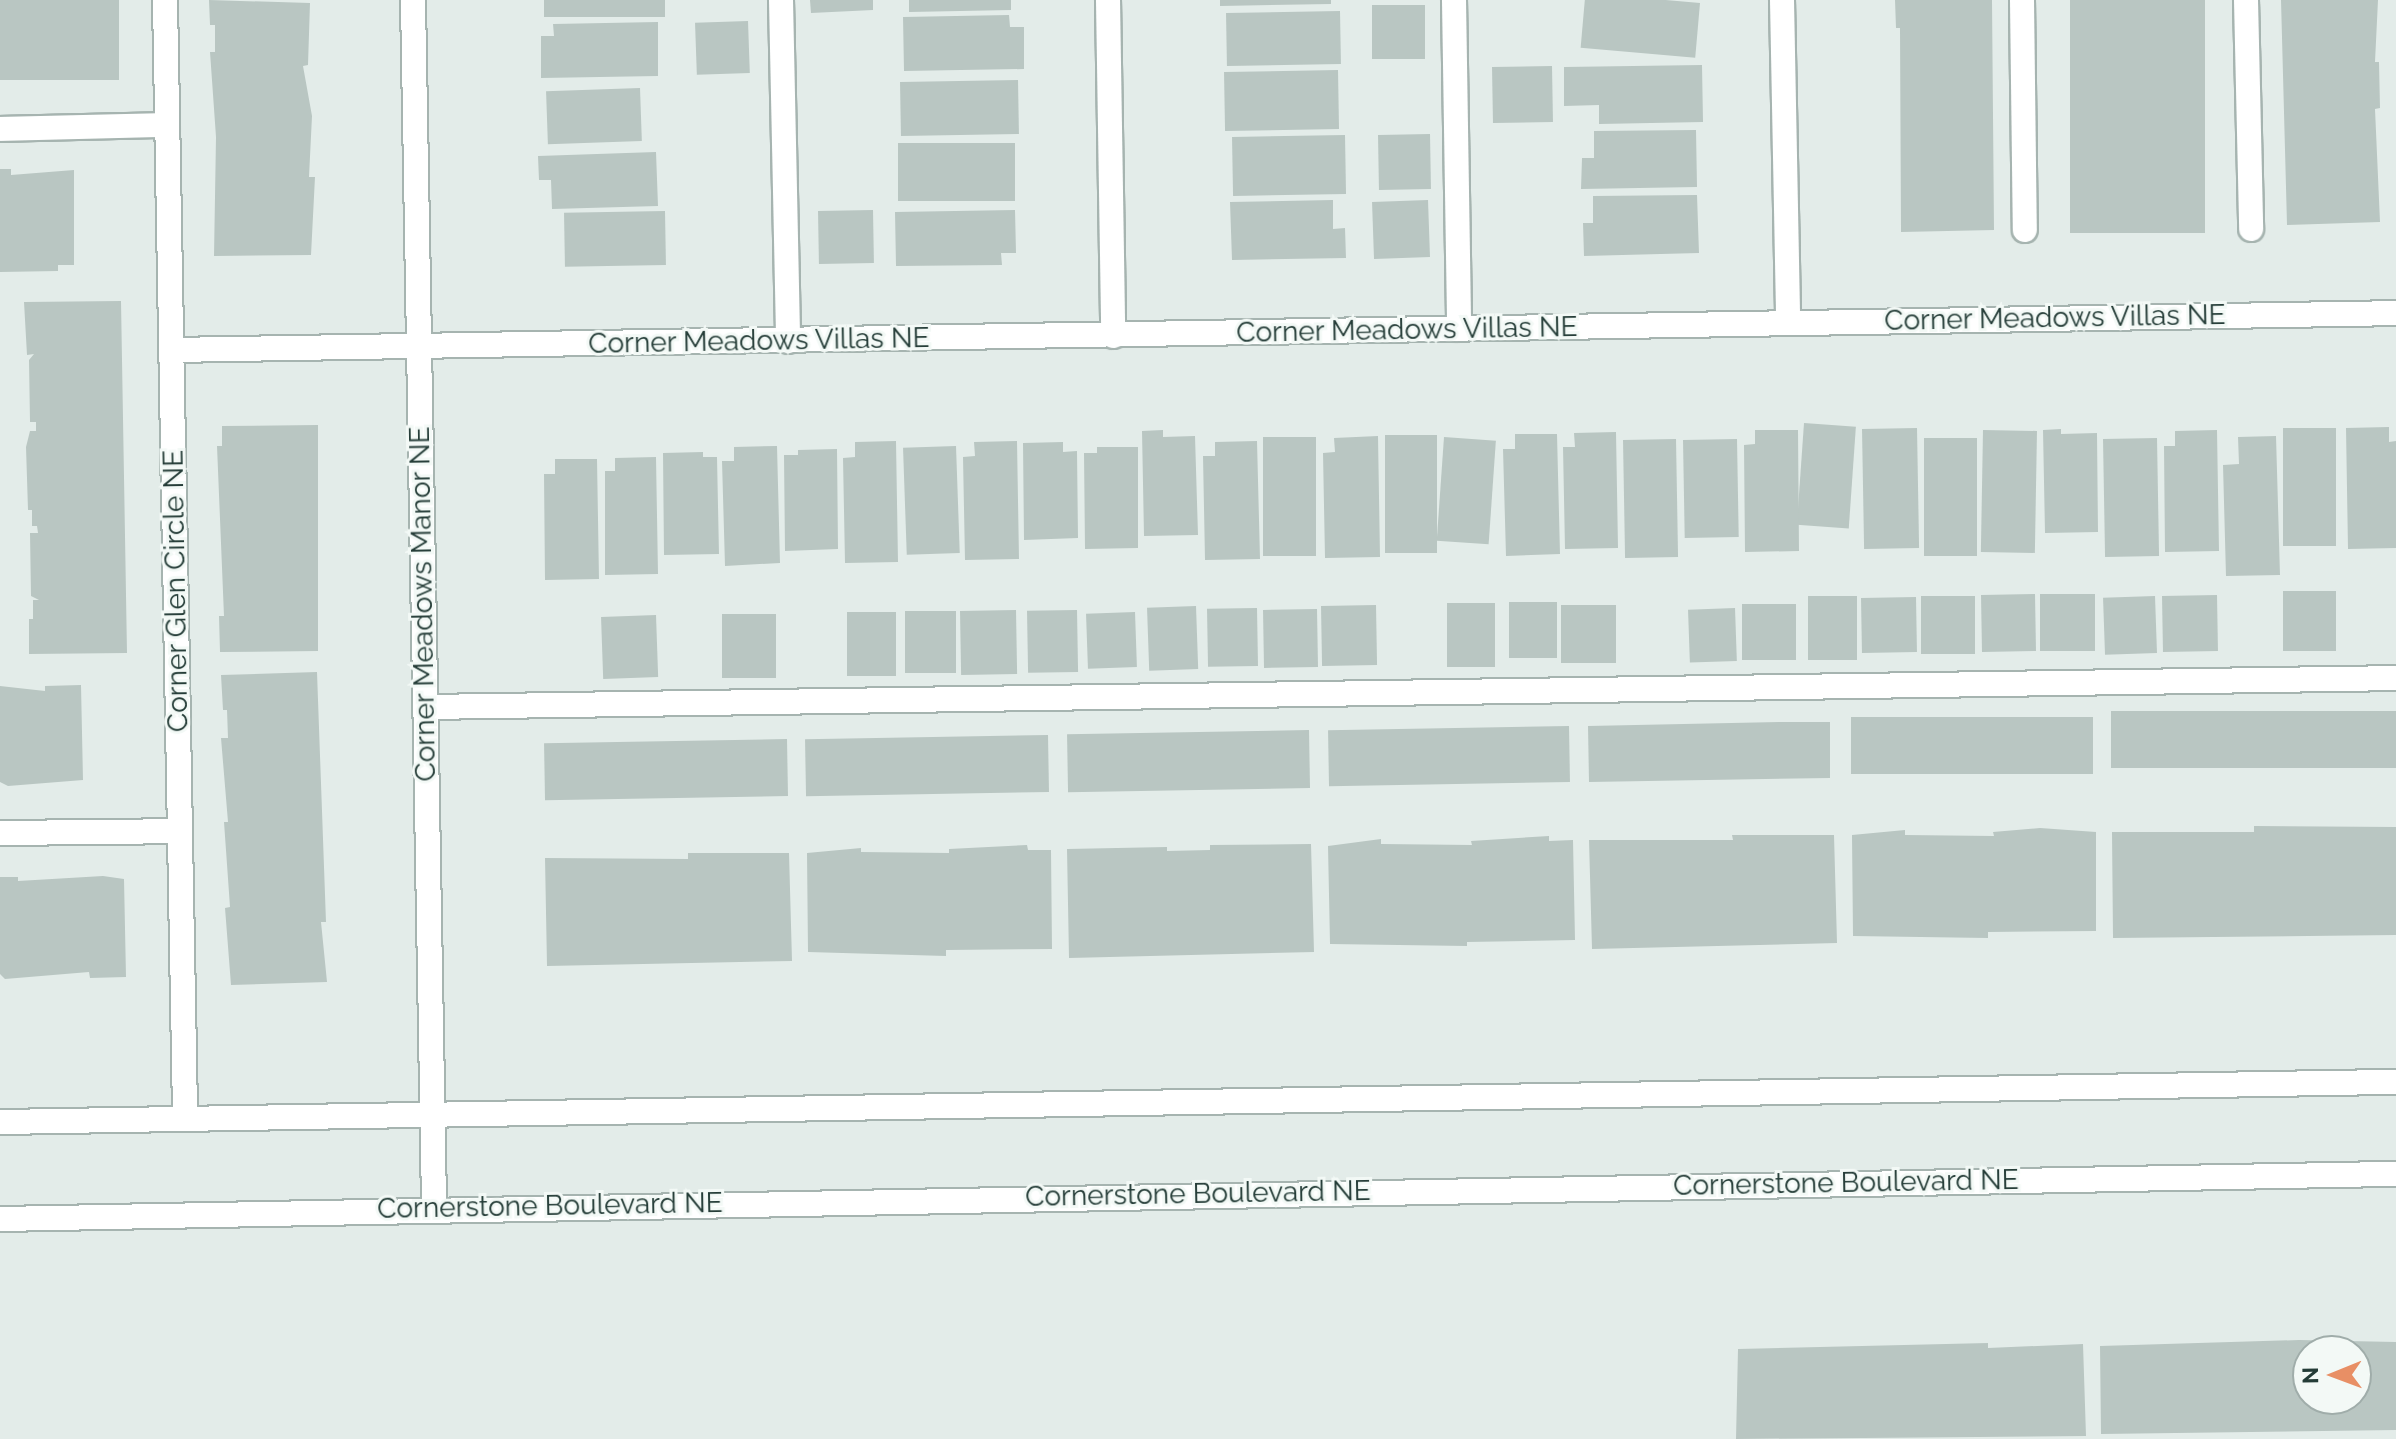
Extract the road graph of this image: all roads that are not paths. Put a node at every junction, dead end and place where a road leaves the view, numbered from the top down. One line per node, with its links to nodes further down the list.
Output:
1 (165, 0): 9 (street, Corner Glen Circle NE)
2 (413, 0): 18 (street, Corner Meadows Manor NE)
3 (781, 0): 17 (street)
4 (1108, 0): 16 (street)
5 (1454, 0): 15 (street)
6 (1782, 0): 14 (street)
7 (2022, 0): 12 (street)
8 (2246, 0): 11 (street)
9 (167, 125): 10 (street); 19 (street, Corner Glen Circle NE)
10 (0, 129)
11 (2251, 229)
12 (2025, 230)
13 (2396, 313): 14 (street, Corner Meadows Villas NE)
14 (1788, 322): 15 (street, Corner Meadows Villas NE)
15 (1459, 329): 16 (street, Corner Meadows Villas NE)
16 (1113, 336): 17 (street, Corner Meadows Villas NE)
17 (788, 341): 18 (street, Corner Meadows Villas NE)
18 (419, 347): 19 (street); 21 (street, Corner Meadows Manor NE)
19 (171, 350): 22 (street, Corner Glen Circle NE)
20 (2396, 678): 21 (street)
21 (425, 707): 25 (street, Corner Meadows Manor NE)
22 (180, 831): 23 (street); 26 (street, Corner Glen Circle NE)
23 (0, 833)
24 (2396, 1082): 25 (street)
25 (430, 1112): 26 (street); 29 (street, Corner Meadows Manor NE)
26 (185, 1116): 27 (street)
27 (0, 1122)
28 (2396, 1174): 29 (street, Cornerstone Boulevard NE)
29 (434, 1208): 30 (street, Cornerstone Boulevard NE)
30 (0, 1219)

